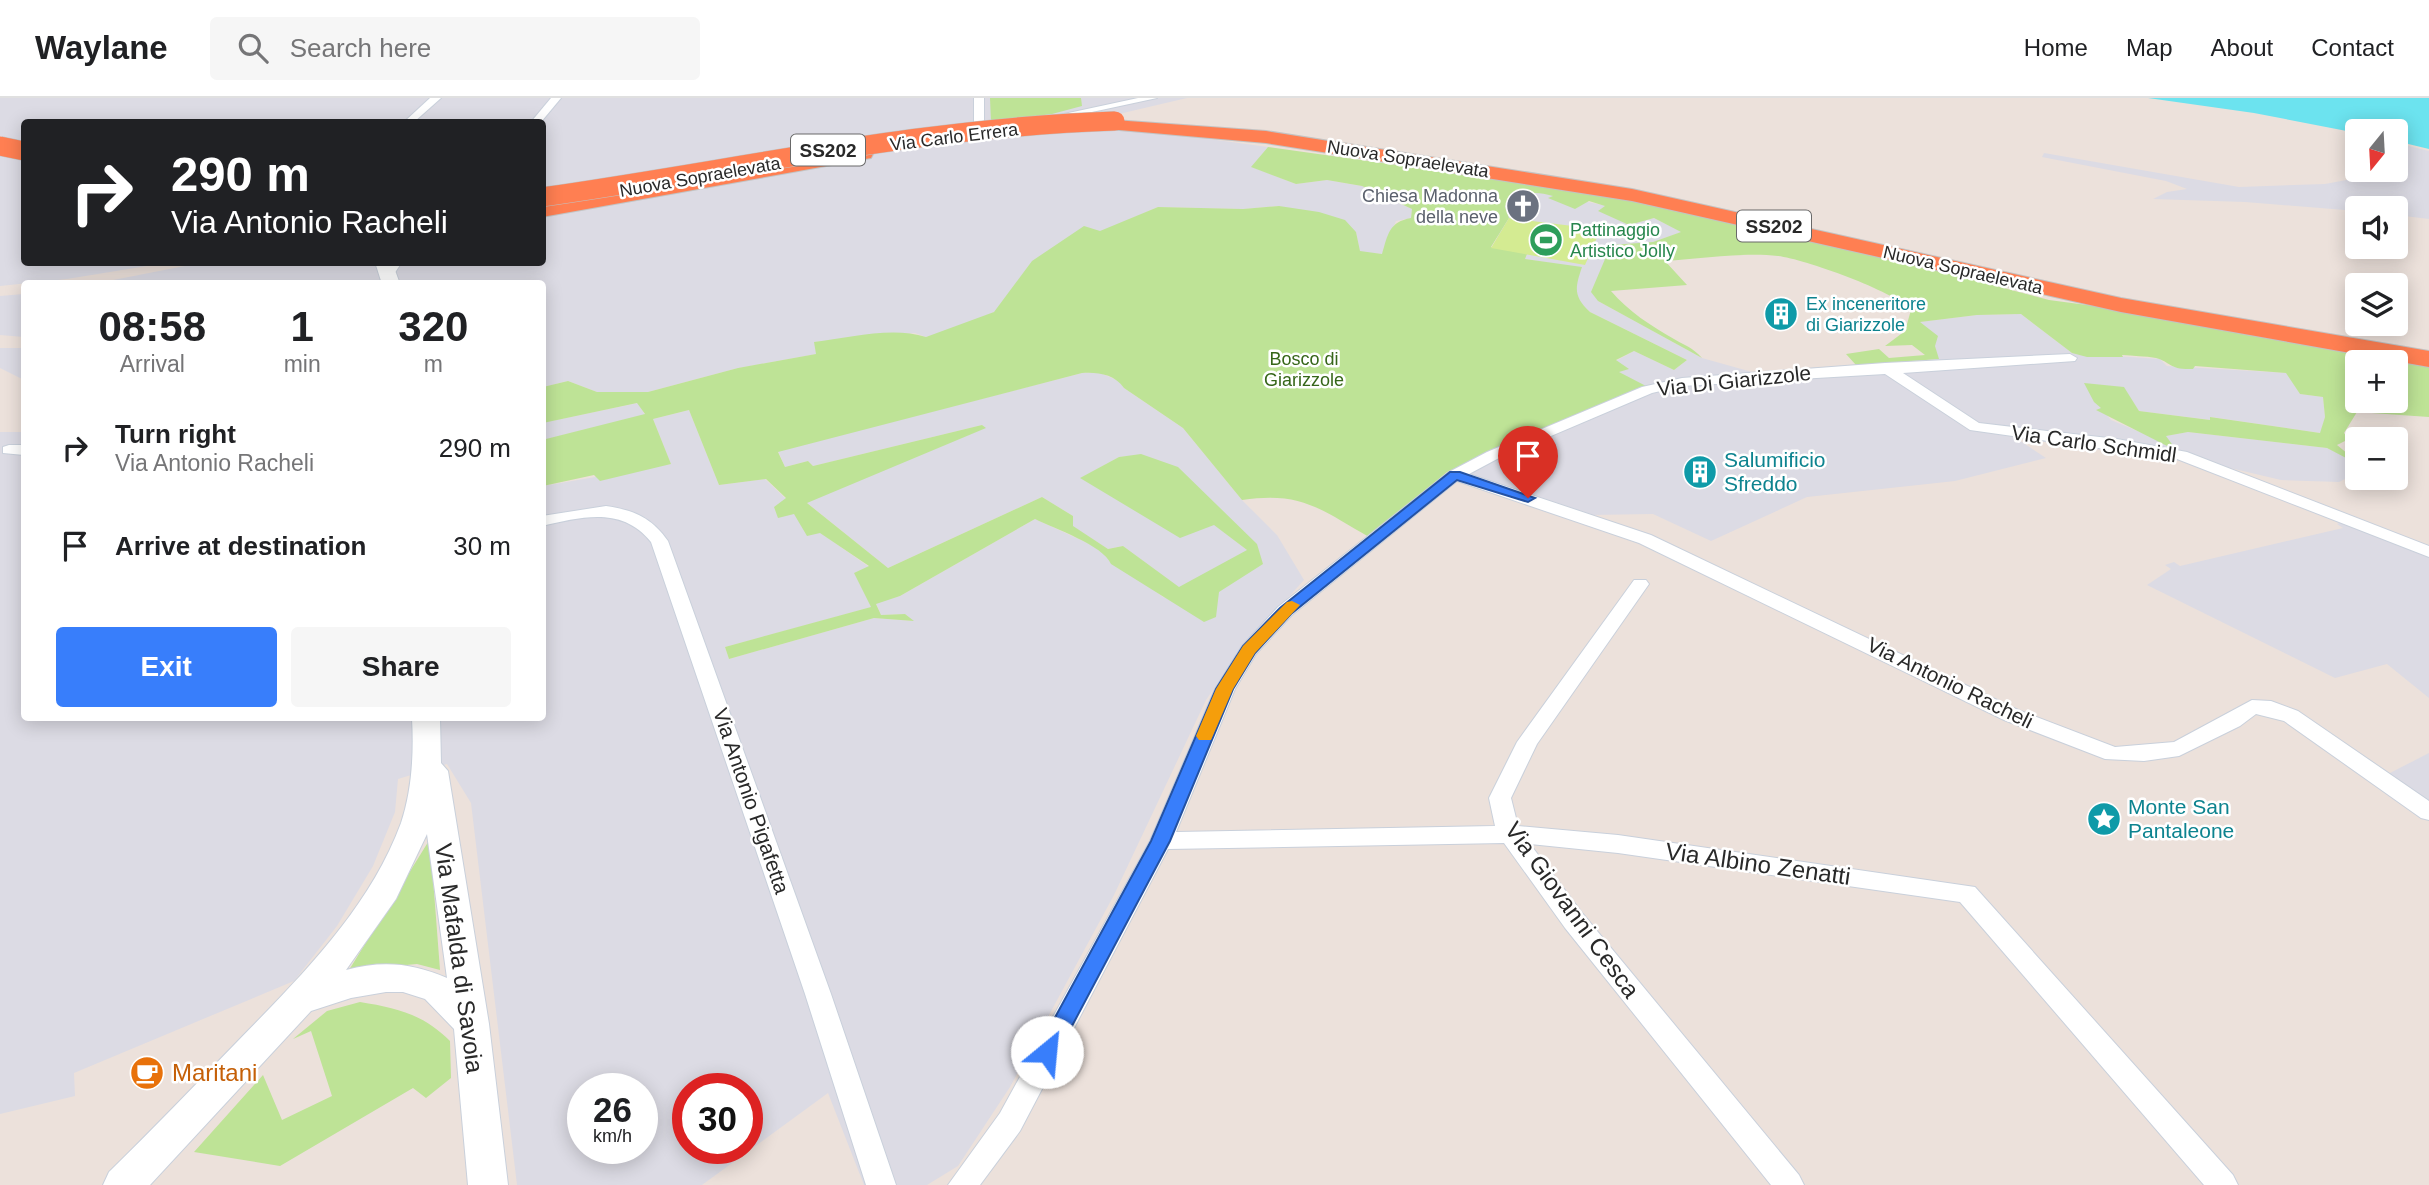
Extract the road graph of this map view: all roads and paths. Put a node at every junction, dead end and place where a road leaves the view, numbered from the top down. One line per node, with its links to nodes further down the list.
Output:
1 (436, 98): 6 (street)
2 (556, 98): 7 (street)
3 (979, 98): 8 (street)
4 (1152, 98): 5 (street, Via Carlo Errera)
5 (1115, 117): 8 (street, Via Carlo Errera); 13 (highway, Nuova Sopraelevata / SS202); 14 (highway, Nuova Sopraelevata / SS202, bridge); 14 (highway); 17 (highway, Nuova Sopraelevata / SS202)
6 (412, 119)
7 (538, 119)
8 (979, 130): 14 (street, Via Carlo Errera); 15 (street, Via Carlo Errera)
9 (0, 138): 11 (highway)
10 (0, 146): 12 (highway, bridge)
11 (21, 149)
12 (21, 150)
13 (1532, 178): 16 (highway); 19 (highway, Nuova Sopraelevata / SS202)
14 (546, 197)
15 (546, 210)
16 (546, 210)
17 (2429, 350)
18 (2070, 358): 20 (street, Via Di Giarizzole)
19 (2429, 359)
20 (1885, 367): 21 (street, Via Di Giarizzole); 23 (street, Via Carlo Schmidl)
21 (1455, 475): 26 (street, Via Antonio Racheli); 28 (street, Via Di Giarizzole)
22 (546, 520): 33 (street, Via Antonio Pigafetta)
23 (2429, 552)
24 (1640, 584): 27 (street, Via Giovanni Cesca)
25 (427, 724): 29 (street); 30 (street, Via Mafalda di Savoia)
26 (2429, 812)
27 (1510, 834): 28 (street, Via Albino Zenatti); 35 (street, Via Giovanni Cesca); 36 (street, Via Albino Zenatti)
28 (1161, 841): 34 (street, Via Di Giarizzole)
29 (300, 1001): 30 (street); 31 (street)
30 (471, 1024): 32 (street, Via Mafalda di Savoia)
31 (123, 1185)
32 (488, 1185)
33 (881, 1185)
34 (963, 1185)
35 (1789, 1185)
36 (2223, 1185)

